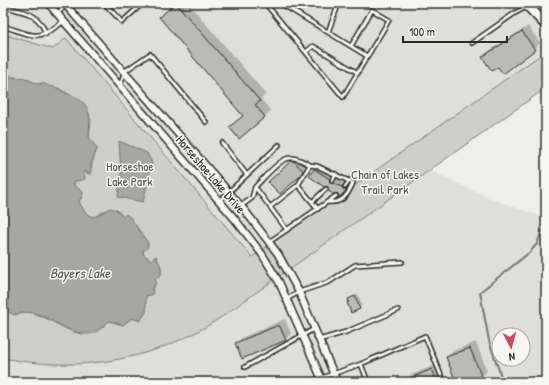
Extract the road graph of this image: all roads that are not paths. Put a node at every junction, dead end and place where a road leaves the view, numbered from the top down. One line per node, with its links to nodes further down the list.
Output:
1 (48, 3): 10 (street, Horseshoe Lake Drive)
2 (104, 3): 3 (lane)
3 (143, 3)
4 (265, 3): 18 (lane)
5 (280, 3): 14 (lane)
6 (339, 3): 14 (lane)
7 (66, 4): 10 (lane); 20 (street, Horseshoe Lake Drive)
8 (529, 4): 12 (street); 16 (lane)
9 (3, 6): 15 (lane)
10 (58, 13): 11 (street, Horseshoe Lake Drive)
11 (64, 21): 15 (lane); 22 (street, Horseshoe Lake Drive)
12 (546, 25)
13 (3, 26): 15 (lane)
14 (328, 32): 17 (lane)
15 (46, 34)
16 (472, 43)
17 (350, 46): 19 (lane); 19 (lane)
18 (306, 52): 21 (lane); 21 (lane)
19 (367, 56): 21 (lane)
20 (125, 71): 22 (lane); 23 (lane); 35 (street, Horseshoe Lake Drive)
21 (358, 73)
22 (120, 86): 37 (street, Horseshoe Lake Drive)
23 (206, 122)
24 (222, 143): 28 (lane)
25 (279, 145): 28 (lane)
26 (310, 165): 27 (lane); 31 (lane); 32 (lane)
27 (336, 174): 29 (lane); 30 (lane)
28 (247, 175): 35 (lane)
29 (350, 180): 33 (lane); 39 (lane)
30 (332, 181)
31 (298, 186): 38 (lane); 41 (lane)
32 (255, 187): 40 (lane); 41 (lane)
33 (345, 187)
34 (326, 189): 38 (lane)
35 (228, 192): 37 (lane); 40 (street, Horseshoe Lake Drive)
36 (336, 196): 39 (lane)
37 (219, 201): 47 (street, Horseshoe Lake Drive)
38 (312, 202): 42 (lane)
39 (328, 202): 42 (lane)
40 (241, 206): 44 (street, Horseshoe Lake Drive)
41 (270, 207): 43 (lane)
42 (318, 209): 43 (lane)
43 (287, 230): 44 (lane)
44 (269, 242): 46 (street, Horseshoe Lake Drive)
45 (402, 262): 46 (lane)
46 (299, 292): 47 (lane); 49 (street, Horseshoe Lake Drive)
47 (288, 299): 50 (street, Horseshoe Lake Drive)
48 (398, 310): 51 (lane)
49 (314, 329): 50 (lane); 51 (street, Horseshoe Lake Drive)
50 (303, 336): 53 (lane); 55 (street, Horseshoe Lake Drive)
51 (319, 340): 54 (street, Horseshoe Lake Drive)
52 (361, 364): 54 (lane); 58 (lane); 59 (lane)
53 (245, 367)
54 (334, 374): 55 (lane); 57 (street, Horseshoe Lake Drive)
55 (323, 380): 56 (lane)
56 (310, 382)
57 (338, 382)
58 (368, 382)
59 (445, 382)

